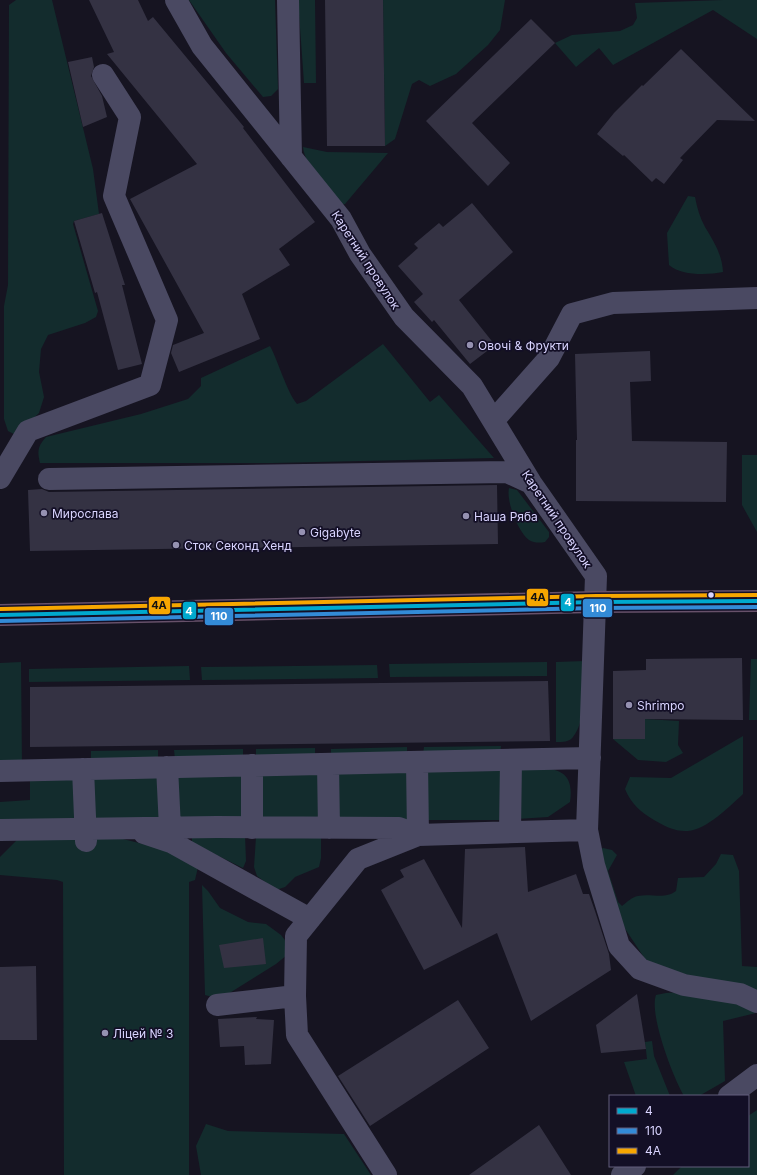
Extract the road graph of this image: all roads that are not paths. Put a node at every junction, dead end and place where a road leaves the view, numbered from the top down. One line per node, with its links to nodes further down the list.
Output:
1 (176, 0): 4 (street, Каретний провулок)
2 (288, 0): 4 (street)
3 (103, 75): 7 (street)
4 (292, 157): 6 (street, Каретний провулок)
5 (757, 298): 6 (street)
6 (494, 420): 9 (street, Каретний провулок)
7 (0, 478)
8 (49, 479): 9 (street)
9 (531, 483): 11 (street, Каретний провулок)
10 (757, 601): 11 (highway)
11 (596, 602): 12 (highway); 13 (street, Каретний провулок)
12 (0, 615)
13 (590, 758): 14 (street); 26 (street, Каретний провулок)
14 (510, 760): 15 (street); 27 (street)
15 (418, 762): 16 (street); 29 (street)
16 (328, 764): 17 (street); 24 (street)
17 (252, 765): 18 (street); 23 (street)
18 (167, 767): 19 (street); 22 (street)
19 (83, 769): 20 (street); 28 (street)
20 (0, 771)
21 (130, 828): 22 (street); 28 (street); 30 (street)
22 (170, 828): 23 (street)
23 (252, 828): 24 (street)
24 (329, 828): 29 (street)
25 (0, 830): 28 (street)
26 (587, 830): 27 (street); 32 (street, Каретний провулок)
27 (510, 832): 29 (street)
28 (86, 835)
29 (418, 835): 30 (street)
30 (310, 919): 31 (street)
31 (295, 996): 33 (street); 37 (street)
32 (757, 1002)
33 (217, 1005)
34 (757, 1075): 35 (street)
35 (730, 1095)
36 (634, 1167): 38 (street)
37 (386, 1175)
38 (622, 1175)

